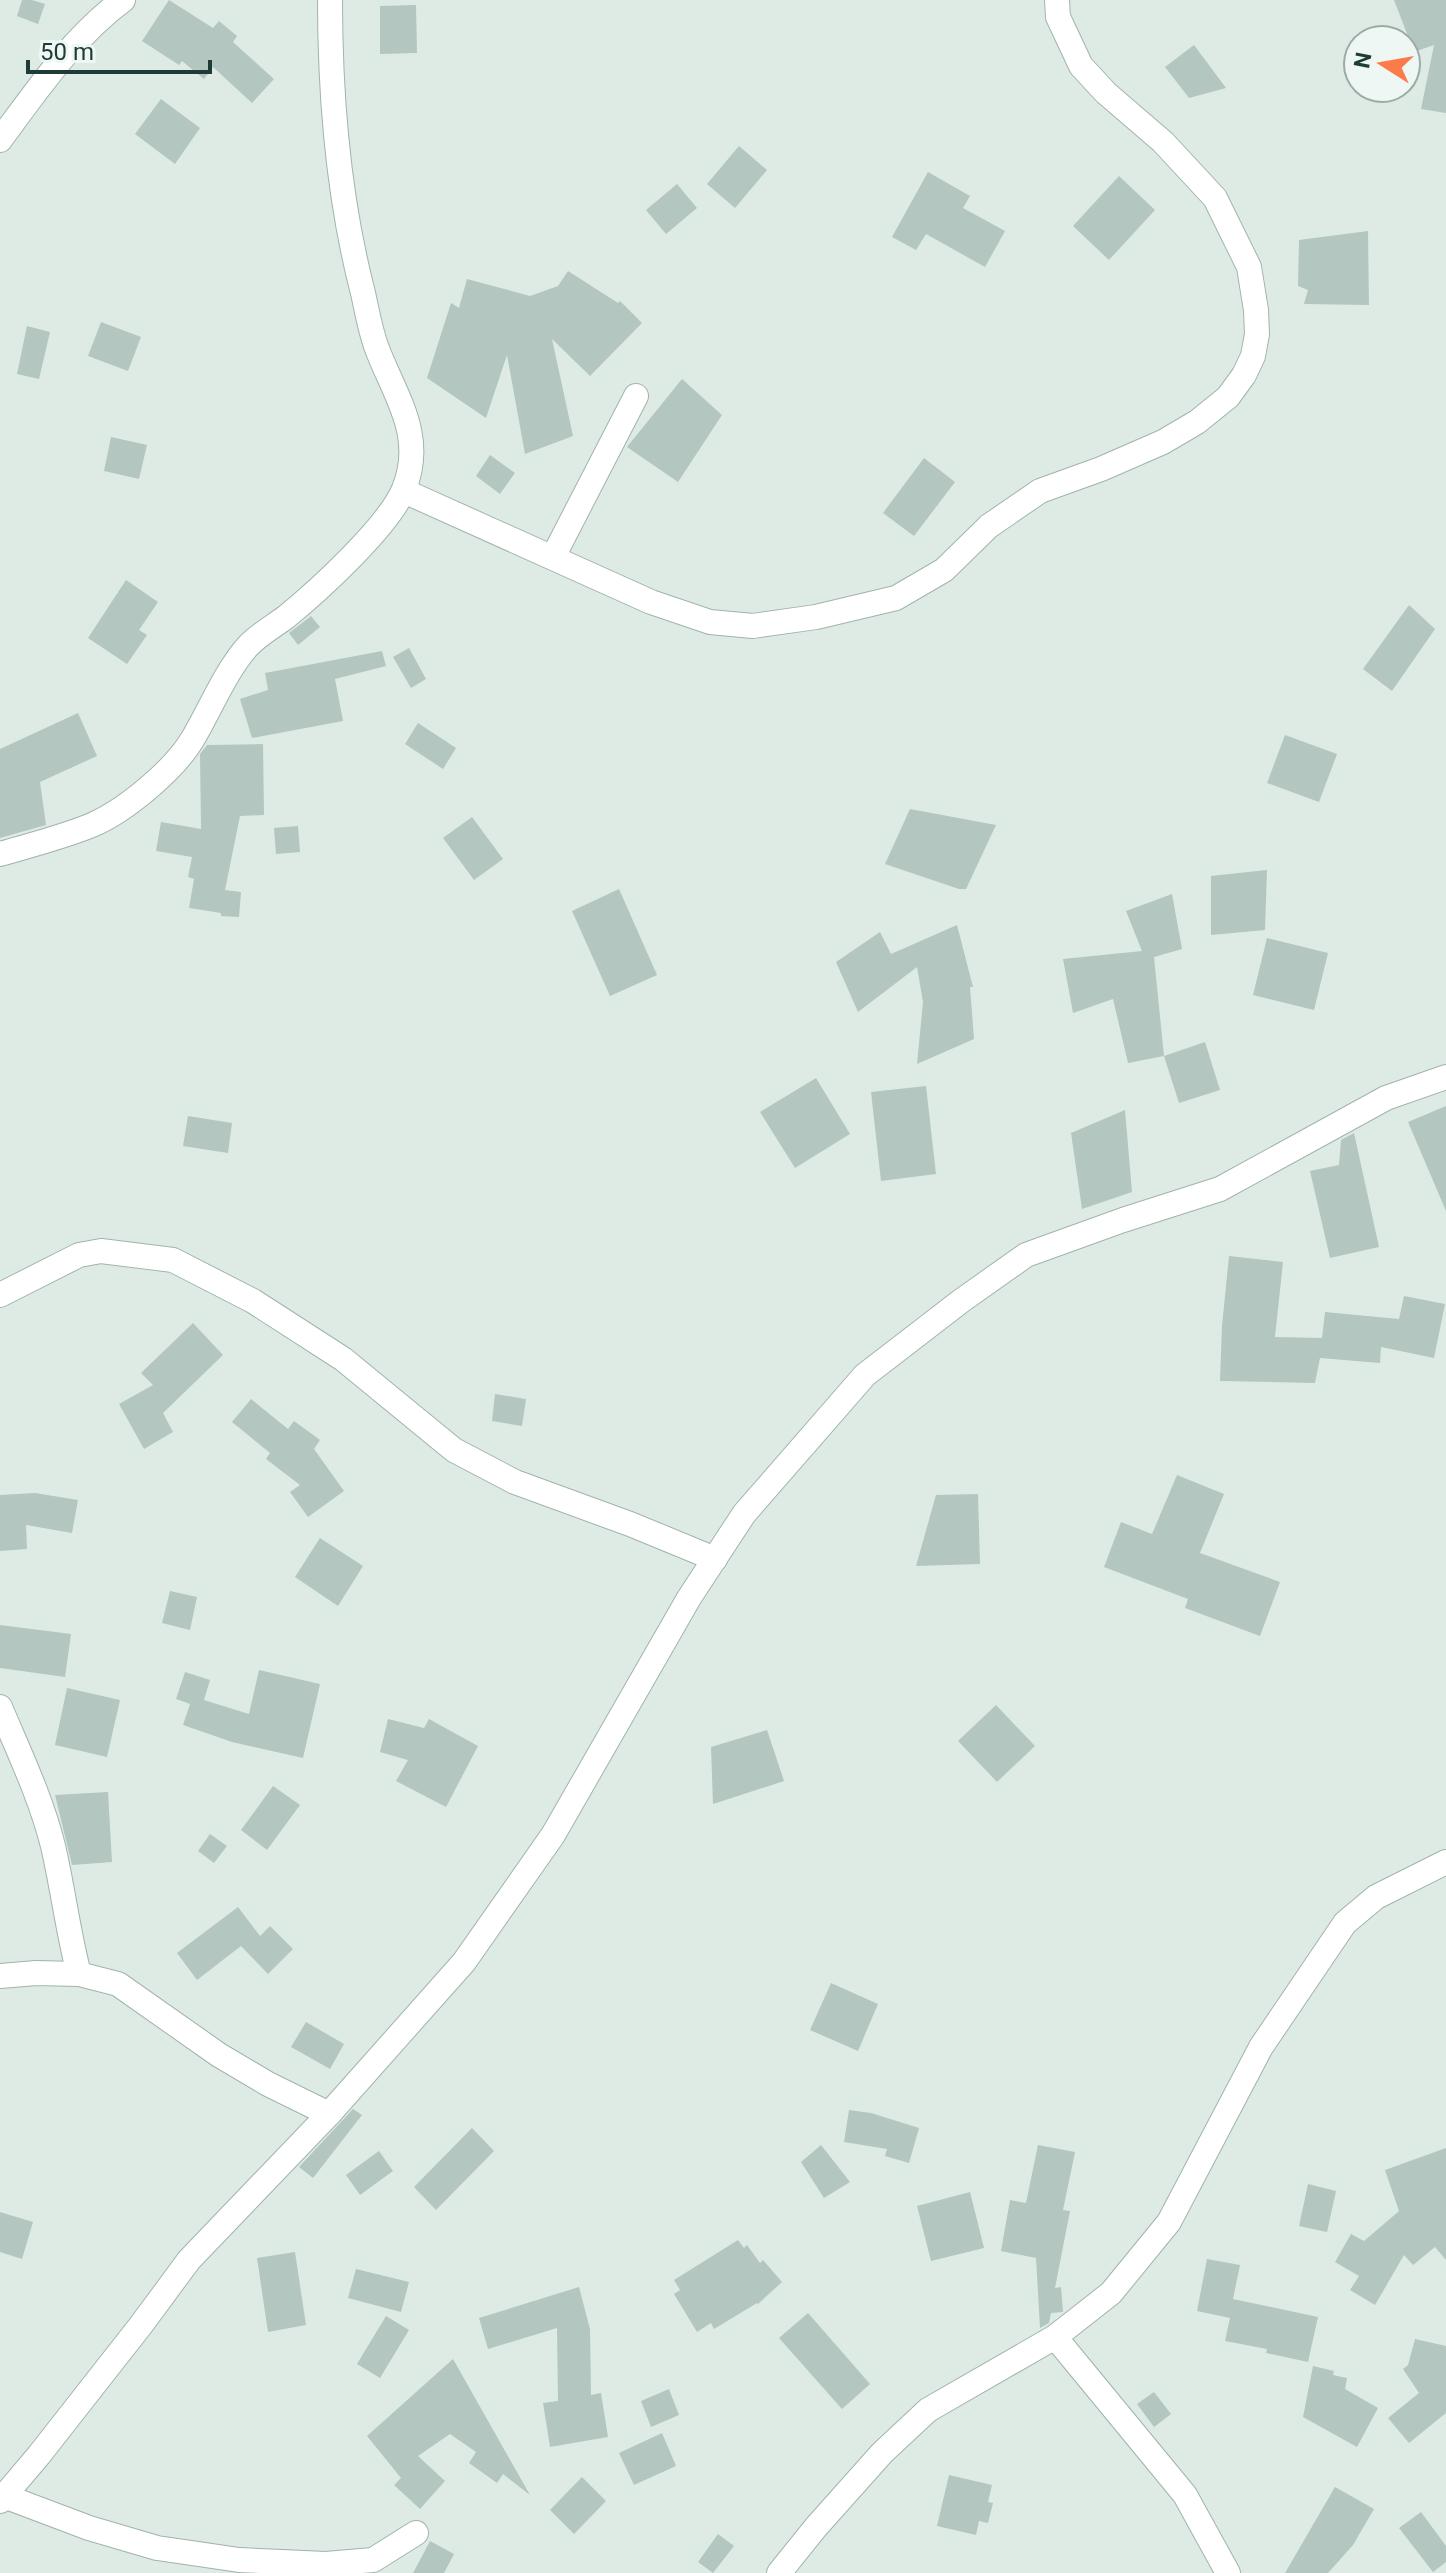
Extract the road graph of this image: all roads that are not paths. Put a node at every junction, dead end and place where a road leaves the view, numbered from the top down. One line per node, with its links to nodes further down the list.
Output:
1 (123, 0): 4 (street)
2 (330, 0): 6 (street)
3 (1057, 0): 7 (street)
4 (0, 140)
5 (636, 396): 7 (street)
6 (404, 491): 7 (street); 8 (street)
7 (553, 557)
8 (0, 854)
9 (1446, 1077): 11 (street)
10 (0, 1295): 11 (street)
11 (715, 1559): 16 (street)
12 (0, 1707): 14 (street)
13 (1446, 1862): 17 (street)
14 (79, 1974): 15 (street); 16 (street)
15 (0, 1976)
16 (329, 2114): 18 (street)
17 (1055, 2337): 21 (street); 22 (street)
18 (2, 2499): 20 (street)
19 (416, 2533): 20 (street)
20 (239, 2566)
21 (779, 2573)
22 (1228, 2573)

